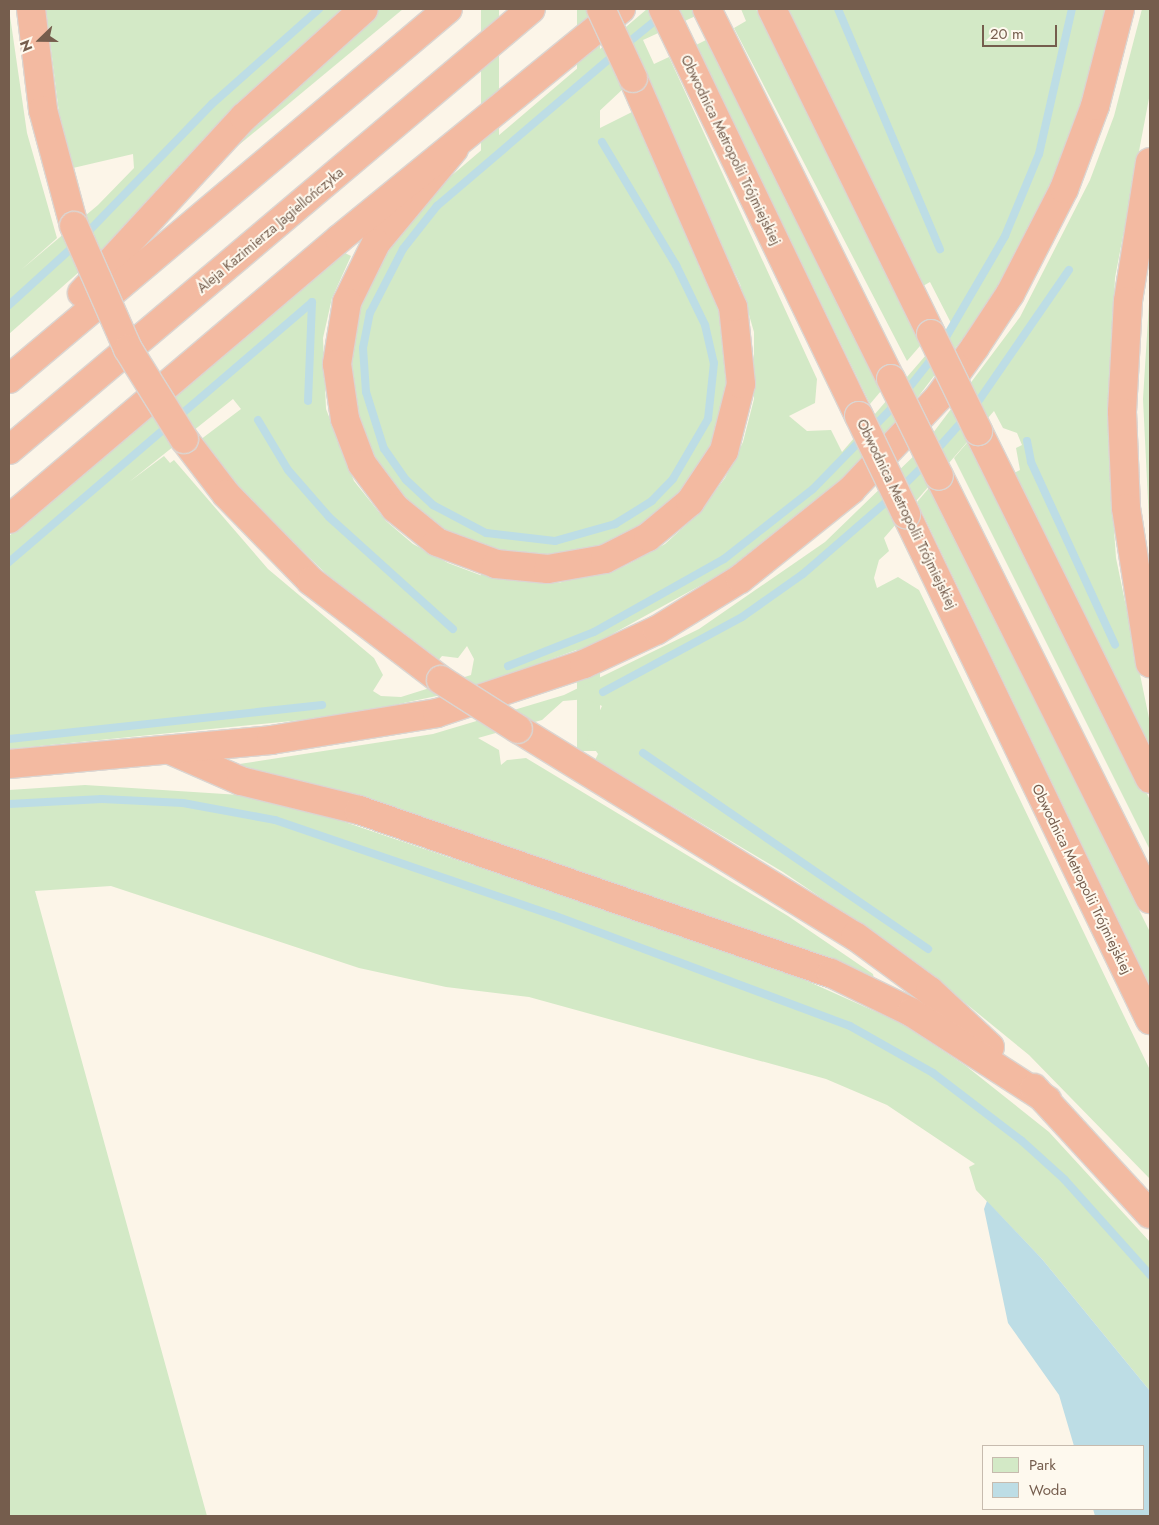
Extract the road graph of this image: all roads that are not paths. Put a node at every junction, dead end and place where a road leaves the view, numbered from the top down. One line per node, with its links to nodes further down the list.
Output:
1 (31, 9): 23 (highway, bridge)
2 (364, 9): 13 (highway)
3 (448, 9): 14 (highway)
4 (531, 9): 15 (highway, Aleja Kazimierza Jagiellończyka)
5 (601, 9): 11 (highway, bridge)
6 (621, 9): 11 (highway)
7 (663, 9): 22 (highway, Obwodnica Metropolii Trójmiejskiej, bridge)
8 (708, 9): 21 (highway, bridge)
9 (772, 9): 20 (highway, bridge)
10 (1120, 9): 18 (highway)
11 (454, 149): 16 (highway)
12 (1150, 162): 17 (highway)
13 (9, 374)
14 (9, 379)
15 (9, 450)
16 (9, 519)
17 (1150, 663)
18 (169, 749): 19 (highway); 23 (highway)
19 (9, 764)
20 (1150, 779)
21 (1150, 899)
22 (1150, 1020)
23 (1047, 1100): 24 (highway)
24 (1150, 1214)

